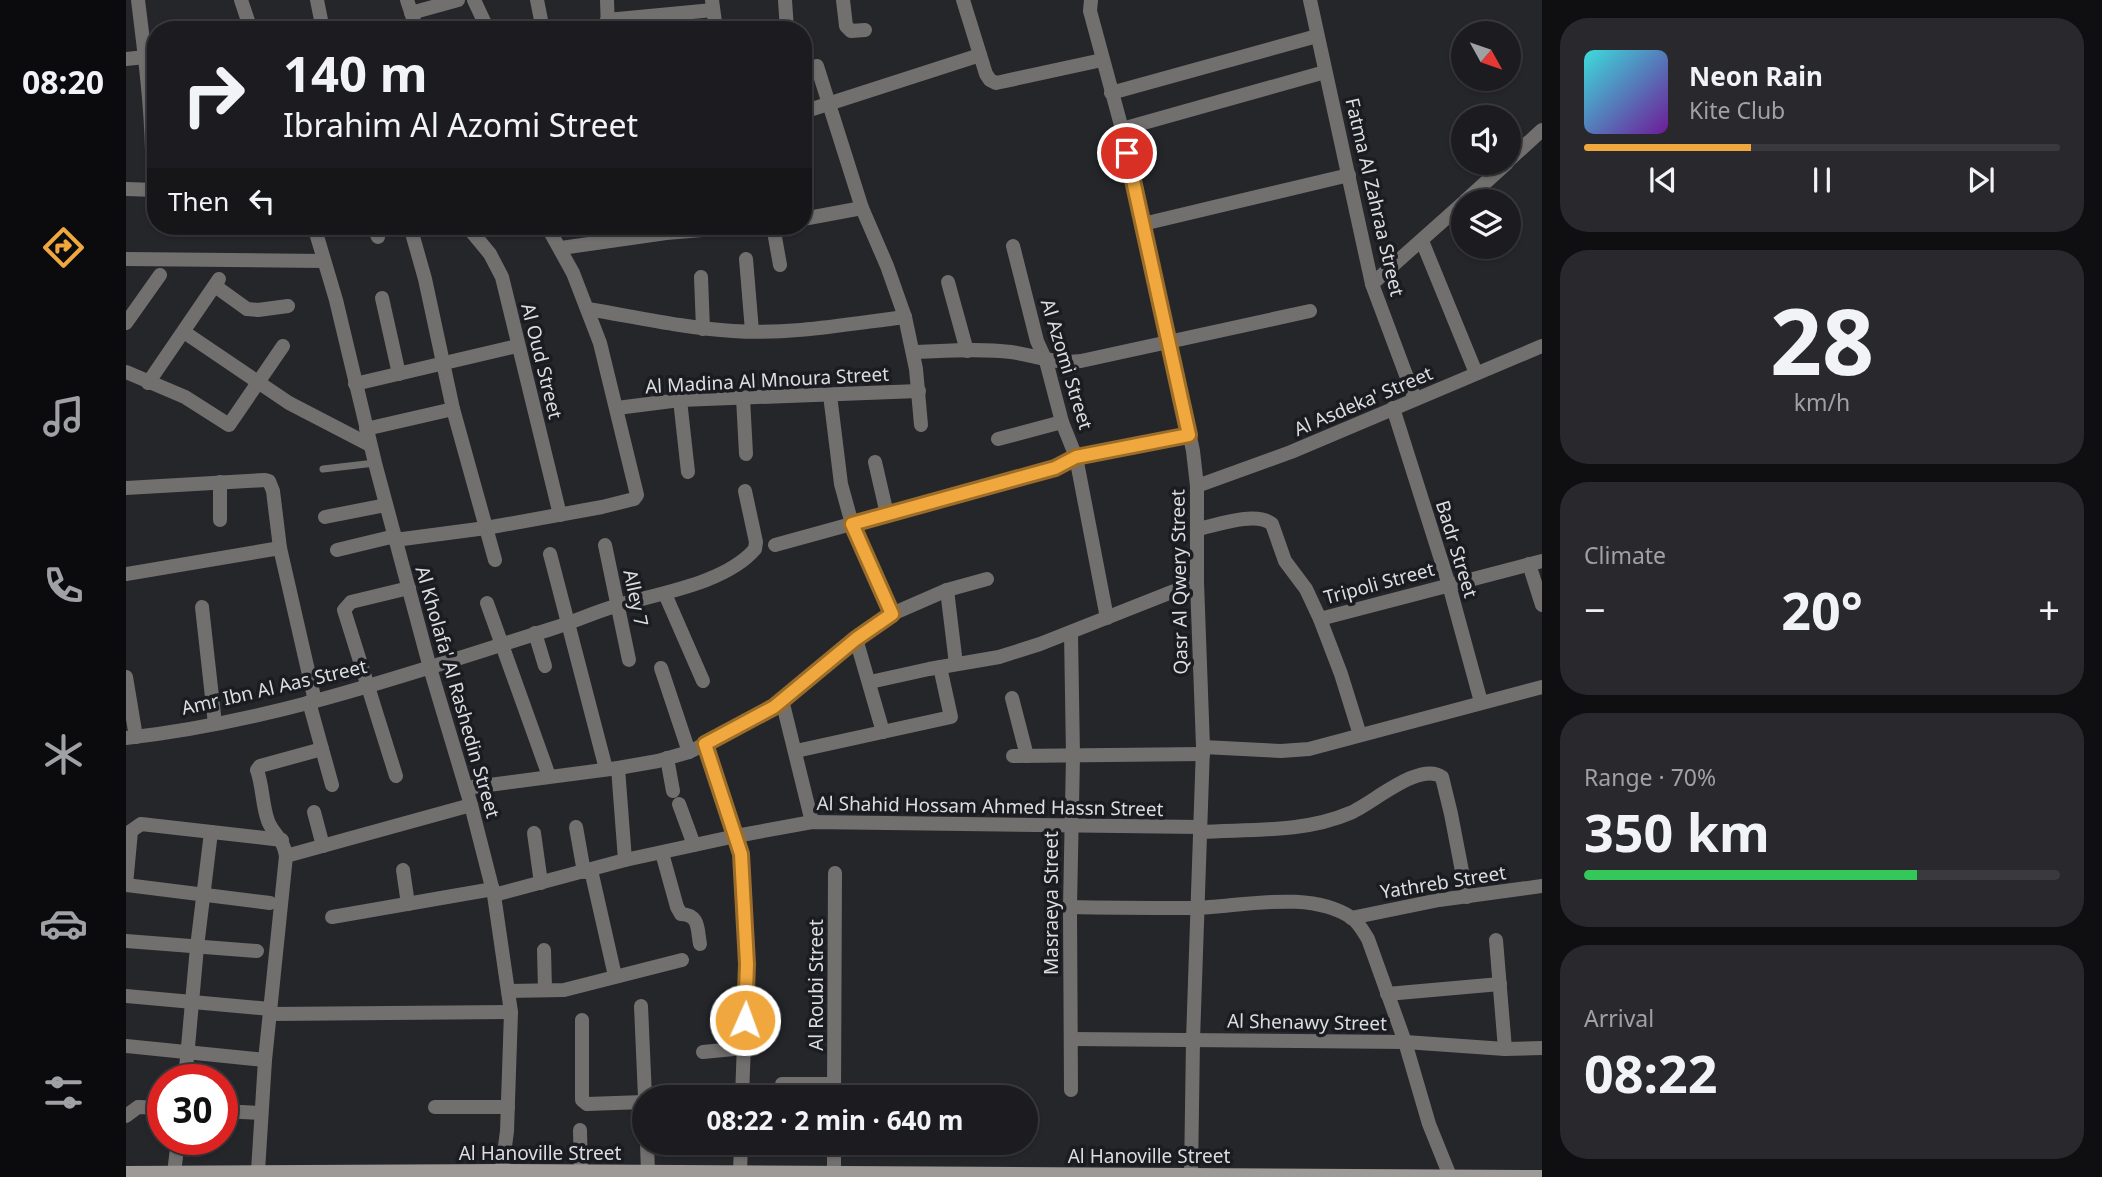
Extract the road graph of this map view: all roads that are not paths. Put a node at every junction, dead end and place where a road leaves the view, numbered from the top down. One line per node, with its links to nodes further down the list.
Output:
1 (138, 0): 24 (street)
2 (241, 0): 15 (street)
3 (317, 0): 16 (street)
4 (458, 0): 14 (street)
5 (474, 0): 17 (street)
6 (537, 0): 18 (street)
7 (607, 0): 19 (street)
8 (785, 0): 21 (street)
9 (843, 0): 22 (street)
10 (963, 0): 25 (street)
11 (1091, 0): 27 (street, Qasr Al Qwery Street)
12 (1310, 0): 23 (street, Fatma Al Zahraa Street)
13 (712, 5): 20 (street)
14 (409, 7)
15 (248, 21)
16 (321, 21)
17 (484, 21)
18 (541, 21)
19 (608, 21)
20 (629, 21)
21 (786, 21)
22 (865, 30)
23 (1317, 36): 30 (street, Fatma Al Zahraa Street); 31 (street)
24 (147, 53)
25 (980, 55): 27 (street); 32 (street)
26 (126, 59): 28 (street)
27 (1102, 60): 31 (street, Qasr Al Qwery Street)
28 (147, 64)
29 (817, 66): 32 (street)
30 (1325, 72): 34 (street); 37 (street, Fatma Al Zahraa Street)
31 (1111, 93): 34 (street, Qasr Al Qwery Street)
32 (829, 104): 33 (street); 42 (street)
33 (812, 109)
34 (1122, 129): 45 (street, Qasr Al Qwery Street)
35 (1542, 130): 36 (street)
36 (1521, 150)
37 (1349, 175): 45 (street); 62 (street, Fatma Al Zahraa Street)
38 (1494, 175): 40 (street)
39 (126, 189): 41 (street)
40 (1478, 189)
41 (147, 190)
42 (862, 208): 44 (street); 67 (street)
43 (1451, 214): 52 (street)
44 (812, 217)
45 (1143, 225): 72 (street, Qasr Al Qwery Street)
46 (317, 235): 57 (street, Al Kholafa' Al Rashedin Street)
47 (413, 235): 79 (street)
48 (474, 235): 73 (street, Al Oud Street)
49 (553, 235): 54 (street)
50 (652, 235): 54 (street)
51 (775, 235): 58 (street)
52 (1422, 241): 62 (street); 81 (street)
53 (1013, 246): 78 (street, Al Azomi Street)
54 (561, 248): 65 (street)
55 (126, 259): 57 (street)
56 (746, 259): 70 (street)
57 (324, 261): 85 (street, Al Kholafa' Al Rashedin Street)
58 (780, 265)
59 (160, 275): 68 (street)
60 (701, 277): 69 (street)
61 (948, 282): 76 (street)
62 (1372, 284): 89 (street, Fatma Al Zahraa Street)
63 (382, 298): 82 (street)
64 (288, 306): 71 (street)
65 (588, 309): 69 (street); 91 (street)
66 (1310, 311): 72 (street, Al Madina Al Mnoura Street)
67 (905, 317): 70 (street); 77 (street)
68 (126, 323)
69 (703, 328): 70 (street)
70 (752, 331)
71 (184, 332): 83 (street); 84 (street)
72 (1170, 341): 78 (street, Al Madina Al Mnoura Street); 97 (street, Qasr Al Qwery Street)
73 (517, 345): 79 (street); 112 (street, Al Oud Street)
74 (284, 346): 84 (street)
75 (1542, 346): 81 (street, Al Asdeka' Street)
76 (967, 351): 77 (street, Al Madina Al Mnoura Street); 78 (street, Al Madina Al Mnoura Street)
77 (913, 352): 86 (street)
78 (1046, 361): 94 (street, Al Azomi Street)
79 (443, 364): 82 (street); 93 (street)
80 (126, 372): 83 (street)
81 (1476, 373): 89 (street, Al Asdeka' Street)
82 (399, 374): 85 (street)
83 (148, 383): 84 (street)
84 (259, 383): 99 (street)
85 (355, 384): 96 (street, Al Kholafa' Al Rashedin Street)
86 (919, 391): 87 (street, Al Madina Al Mnoura Street); 95 (street)
87 (830, 395): 88 (street, Al Madina Al Mnoura Street); 115 (street)
88 (743, 398): 90 (street, Al Madina Al Mnoura Street); 100 (street)
89 (1415, 398): 92 (street, Al Asdeka' Street)
90 (680, 400): 91 (street, Al Madina Al Mnoura Street); 105 (street)
91 (617, 408): 112 (street)
92 (1393, 408): 107 (street, Al Asdeka' Street); 129 (street, Badr Street)
93 (453, 409): 96 (street); 116 (street)
94 (1062, 422): 98 (street); 101 (street, Al Azomi Street)
95 (921, 425)
96 (366, 429): 99 (street, Al Kholafa' Al Rashedin Street)
97 (1189, 435): 101 (street); 107 (street, Qasr Al Qwery Street)
98 (998, 439)
99 (370, 445): 103 (street, Al Kholafa' Al Rashedin Street)
100 (746, 454)
101 (1076, 457): 111 (street); 138 (street, Al Azomi Street)
102 (875, 462): 111 (street)
103 (374, 463): 104 (lane); 110 (street, Al Kholafa' Al Rashedin Street)
104 (323, 469)
105 (688, 472)
106 (220, 482): 108 (street); 114 (street); 121 (street)
107 (1197, 486): 117 (street, Qasr Al Qwery Street)
108 (126, 488)
109 (745, 491): 132 (street, Amr Ibn Al Aas Street)
110 (386, 505): 113 (street); 118 (street, Al Kholafa' Al Rashedin Street)
111 (887, 514): 115 (street)
112 (560, 515): 116 (street)
113 (326, 517)
114 (220, 520)
115 (852, 524): 120 (street); 137 (street)
116 (486, 528): 118 (street); 124 (street)
117 (1198, 529): 128 (street, Qasr Al Qwery Street); 139 (street)
118 (395, 538): 122 (street); 130 (street, Al Kholafa' Al Rashedin Street)
119 (605, 545): 134 (street, Alley 7)
120 (775, 545)
121 (280, 548): 126 (street); 158 (street)
122 (337, 550)
123 (551, 554): 140 (street)
124 (495, 560)
125 (1536, 562): 129 (street, Tripoli Street); 135 (street, Tripoli Street)
126 (126, 574)
127 (987, 579): 131 (street)
128 (1197, 582): 138 (street); 166 (street, Qasr Al Qwery Street)
129 (1449, 585): 139 (street, Tripoli Street); 159 (street, Badr Street)
130 (409, 588): 148 (street, Al Kholafa' Al Rashedin Street); 154 (street)
131 (947, 590): 137 (street); 146 (street)
132 (665, 594): 134 (street, Amr Ibn Al Aas Street); 152 (street)
133 (487, 603): 144 (street)
134 (618, 605): 140 (street, Amr Ibn Al Aas Street); 145 (street, Alley 7)
135 (1542, 605)
136 (202, 607): 160 (street)
137 (892, 614): 143 (street)
138 (1107, 618): 141 (street)
139 (1320, 619): 162 (street)
140 (568, 623): 142 (street, Amr Ibn Al Aas Street); 171 (street)
141 (1071, 633): 146 (street); 169 (street, Masraeya Street)
142 (535, 634): 144 (street, Amr Ibn Al Aas Street); 147 (street)
143 (856, 639): 153 (street); 157 (street)
144 (502, 644): 148 (street, Amr Ibn Al Aas Street); 173 (street)
145 (629, 660)
146 (956, 664): 149 (street)
147 (545, 666)
148 (430, 667): 154 (street, Amr Ibn Al Aas Street); 175 (street, Al Kholafa' Al Rashedin Street)
149 (940, 667): 153 (street); 161 (street)
150 (661, 668): 168 (street)
151 (126, 677): 163 (street)
152 (703, 681)
153 (870, 682): 161 (street)
154 (368, 686): 158 (street, Amr Ibn Al Aas Street); 172 (street)
155 (1542, 687): 159 (street)
156 (1012, 698): 169 (street)
157 (782, 700): 164 (street); 167 (street)
158 (312, 702): 160 (street, Amr Ibn Al Aas Street); 165 (street)
159 (1481, 702): 162 (street)
160 (215, 724): 163 (street, Amr Ibn Al Aas Street)
161 (883, 732): 167 (street)
162 (1360, 735): 166 (street)
163 (131, 737)
164 (705, 744): 168 (street); 184 (street)
165 (322, 749): 174 (street); 185 (street)
166 (1203, 750): 169 (street); 181 (street, Qasr Al Qwery Street)
167 (796, 751): 178 (street)
168 (689, 752): 170 (street)
169 (1073, 756): 179 (street, Masraeya Street)
170 (667, 758): 171 (street); 186 (street)
171 (612, 769): 173 (street); 190 (street)
172 (396, 776)
173 (549, 776): 175 (street)
174 (332, 785)
175 (467, 789): 176 (street, Al Kholafa' Al Rashedin Street)
176 (471, 805): 187 (street); 197 (street, Al Kholafa' Al Rashedin Street)
177 (314, 812): 187 (street)
178 (812, 822): 179 (street, Al Shahid Hossam Ahmed Hassn Street); 184 (street, Al Shahid Hossam Ahmed Hassn Street)
179 (1070, 825): 181 (street, Al Shahid Hossam Ahmed Hassn Street); 202 (street, Masraeya Street)
180 (576, 827): 192 (street)
181 (1200, 830): 199 (street, Al Shahid Hossam Ahmed Hassn Street); 203 (street, Qasr Al Qwery Street)
182 (211, 831): 185 (street); 195 (street); 198 (street)
183 (534, 833): 194 (street)
184 (736, 835): 186 (street, Al Shahid Hossam Ahmed Hassn Street); 228 (street)
185 (282, 840): 189 (street)
186 (694, 845): 188 (street, Al Shahid Hossam Ahmed Hassn Street)
187 (323, 846): 189 (street)
188 (662, 853): 190 (street, Al Shahid Hossam Ahmed Hassn Street); 208 (street)
189 (286, 856): 221 (street)
190 (625, 860): 192 (street, Al Shahid Hossam Ahmed Hassn Street)
191 (404, 870): 201 (street)
192 (588, 871): 194 (street, Al Shahid Hossam Ahmed Hassn Street); 213 (street)
193 (835, 873): 239 (street, Al Roubi Street)
194 (541, 883): 197 (street, Al Shahid Hossam Ahmed Hassn Street)
195 (126, 885): 198 (street)
196 (1542, 887): 199 (street, Yathreb Street)
197 (494, 892): 201 (street, Al Shahid Hossam Ahmed Hassn Street); 216 (street, Al Kholafa' Al Rashedin Street)
198 (203, 894): 200 (street); 209 (street)
199 (1467, 897): 205 (street, Yathreb Street)
200 (270, 903)
201 (408, 904): 204 (street, Al Shahid Hossam Ahmed Hassn Street)
202 (1070, 907): 203 (street); 224 (street, Masraeya Street)
203 (1197, 908): 205 (street); 225 (street, Qasr Al Qwery Street)
204 (332, 917)
205 (1351, 918): 217 (street)
206 (1496, 940): 214 (street)
207 (126, 941): 209 (street)
208 (700, 944)
209 (197, 947): 211 (street); 219 (street)
210 (544, 950): 215 (street)
211 (257, 951)
212 (682, 960): 213 (street)
213 (615, 975): 215 (street)
214 (1500, 984): 217 (street); 230 (street)
215 (545, 990): 216 (street)
216 (508, 991): 222 (street, Al Kholafa' Al Rashedin Street)
217 (1387, 993): 226 (street)
218 (126, 996): 219 (street)
219 (192, 1002): 221 (street); 231 (street)
220 (641, 1006): 236 (street)
221 (270, 1011): 222 (street); 233 (street)
222 (511, 1012): 244 (street, Al Kholafa' Al Rashedin Street)
223 (582, 1020): 241 (street)
224 (1071, 1039): 225 (street, Al Shenawy Street); 240 (street, Masraeya Street)
225 (1193, 1040): 226 (street, Al Shenawy Street); 262 (street, Qasr Al Qwery Street)
226 (1405, 1042): 230 (street, Al Shenawy Street); 263 (street)
227 (126, 1046): 231 (street)
228 (744, 1048): 232 (street); 237 (street)
229 (1542, 1048): 230 (street, Al Shenawy Street)
230 (1505, 1049)
231 (187, 1052): 233 (street); 234 (street)
232 (703, 1052)
233 (265, 1060): 246 (street)
234 (186, 1064)
235 (782, 1084): 238 (street)
236 (644, 1085)
237 (742, 1085)
238 (789, 1085)
239 (834, 1085)
240 (1071, 1090)
241 (632, 1101)
242 (147, 1107): 247 (street)
243 (435, 1107): 244 (street)
244 (508, 1107): 260 (street, Al Kholafa' Al Rashedin Street)
245 (238, 1112): 246 (street)
246 (261, 1113): 253 (street)
247 (126, 1116)
248 (580, 1130): 254 (street)
249 (176, 1155): 259 (street)
250 (647, 1155): 257 (street)
251 (741, 1155): 258 (street)
252 (834, 1155): 255 (street)
253 (258, 1171): 259 (street, Al Hanoville Street); 260 (street, Al Hanoville Street)
254 (581, 1172): 257 (street, Al Hanoville Street); 260 (street, Al Hanoville Street)
255 (834, 1172): 261 (street, Al Hanoville Street); 262 (street, Al Hanoville Street)
256 (126, 1173): 259 (street, Al Hanoville Street)
257 (648, 1173): 258 (street, Al Hanoville Street)
258 (740, 1173): 261 (street, Al Hanoville Street)
259 (174, 1174)
260 (501, 1174)
261 (779, 1175)
262 (1191, 1176): 263 (street, Al Hanoville Street)
263 (1450, 1176): 264 (street, Al Hanoville Street)
264 (1542, 1177)

